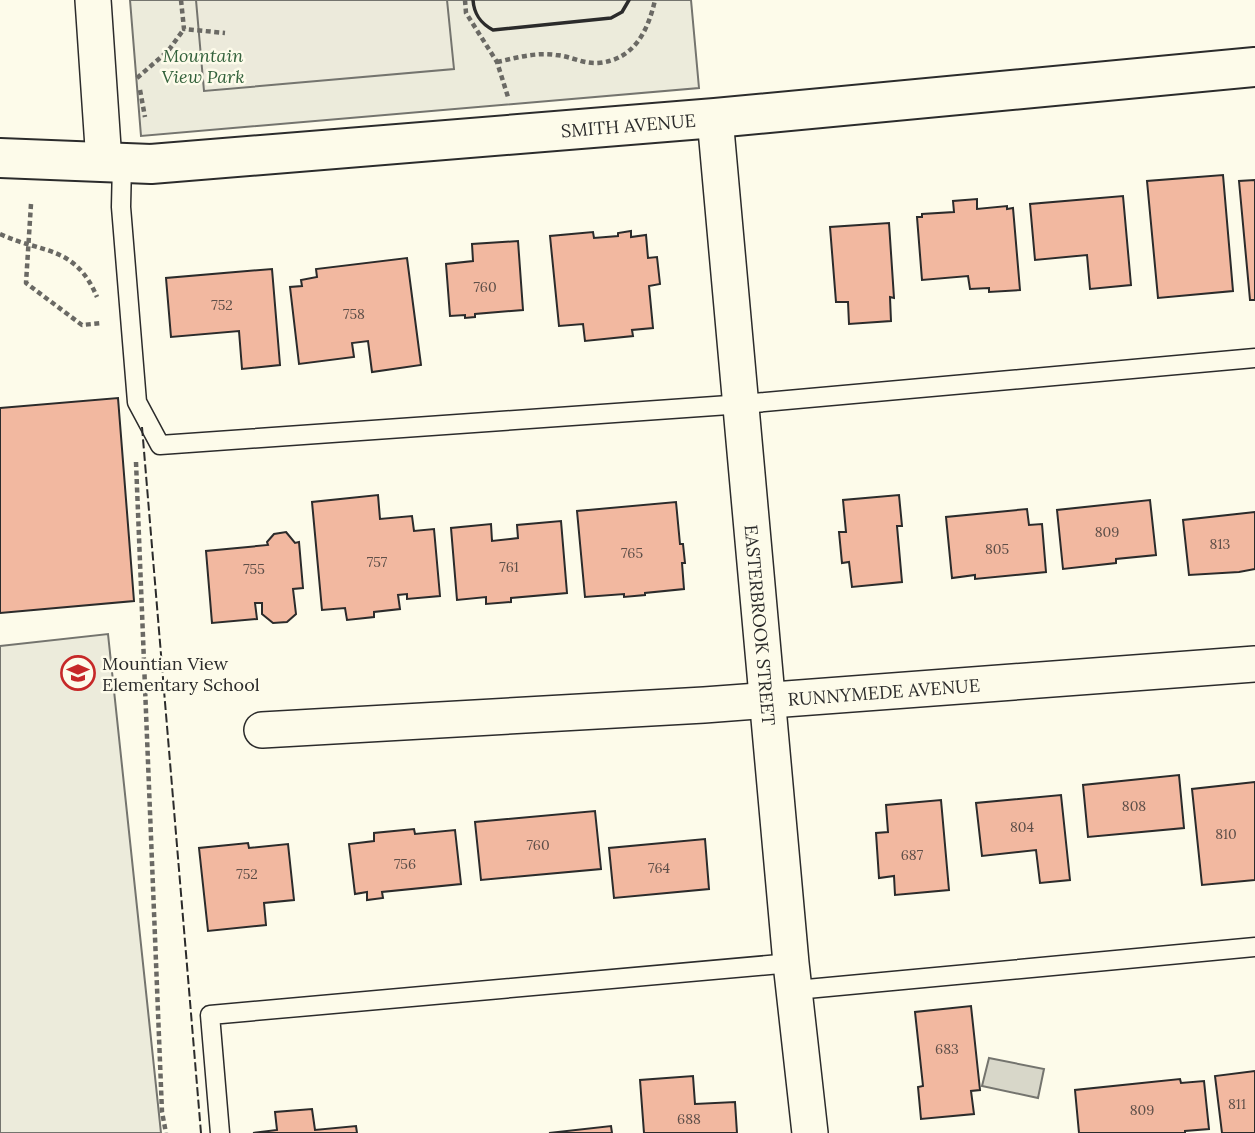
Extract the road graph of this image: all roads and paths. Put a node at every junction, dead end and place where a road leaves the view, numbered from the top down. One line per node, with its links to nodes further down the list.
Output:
1 (93, 0): 13 (street)
2 (181, 0): 5 (path)
3 (465, 0): 7 (path)
4 (654, 0): 7 (path)
5 (184, 30): 6 (path); 9 (path)
6 (225, 33)
7 (497, 62): 11 (path)
8 (1255, 66): 10 (street, SMITH AVENUE)
9 (145, 117)
10 (715, 118): 11 (street, SMITH AVENUE); 21 (street, EASTERBROOK STREET)
11 (519, 135): 13 (street, SMITH AVENUE)
12 (0, 158): 13 (street, SMITH AVENUE)
13 (113, 163): 20 (lane)
14 (31, 204): 16 (path)
15 (0, 234): 16 (path)
16 (29, 244): 17 (path); 18 (path)
17 (99, 301)
18 (101, 312)
19 (1255, 358): 21 (lane)
20 (137, 402): 21 (lane); 27 (path)
21 (743, 404): 23 (street, EASTERBROOK STREET)
22 (1255, 664): 23 (street, RUNNYMEDE AVENUE)
23 (768, 701): 24 (street, RUNNYMEDE AVENUE); 26 (street, EASTERBROOK STREET)
24 (262, 730)
25 (1255, 947): 26 (lane)
26 (794, 976): 28 (lane); 29 (street, EASTERBROOK STREET)
27 (166, 1133)
28 (220, 1133)
29 (810, 1133)

